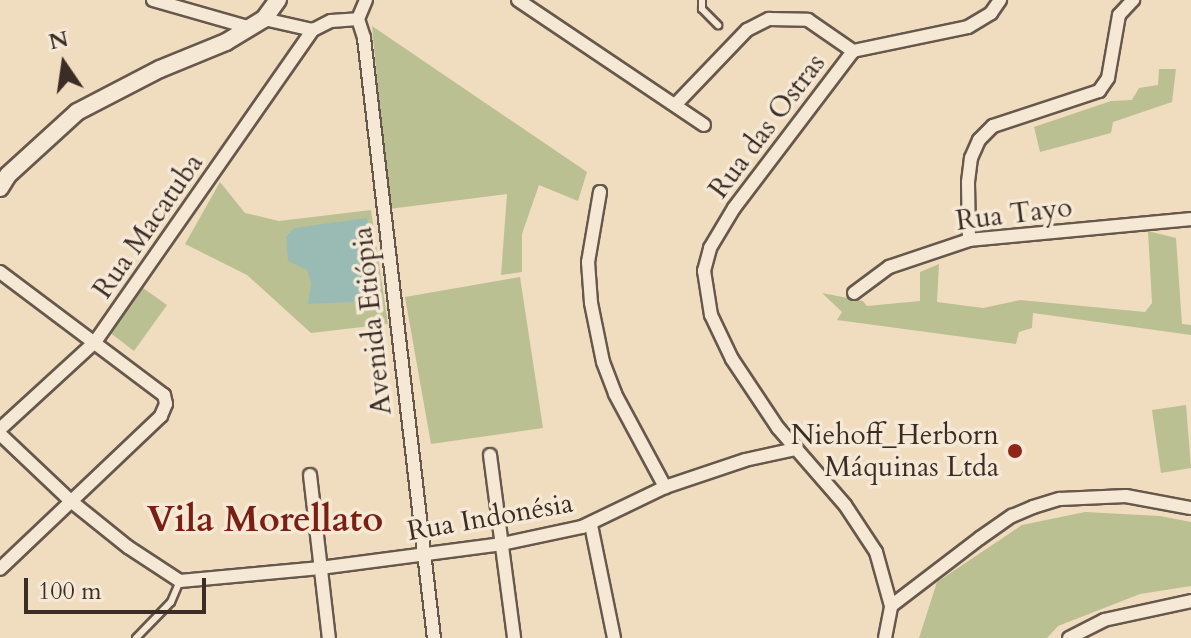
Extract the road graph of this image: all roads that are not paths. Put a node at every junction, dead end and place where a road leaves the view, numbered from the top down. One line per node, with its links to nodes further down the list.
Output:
1 (153, 0): 8 (street)
2 (278, 0): 10 (street)
3 (366, 0): 9 (street)
4 (518, 0): 14 (street)
5 (702, 0): 11 (lane)
6 (1000, 0): 13 (street, Rua das Ostras)
7 (1133, 0): 19 (street)
8 (187, 5): 10 (street)
9 (358, 19): 12 (street); 32 (street, Avenida Etiópia)
10 (258, 23): 12 (street); 16 (street)
11 (718, 25)
12 (313, 30): 22 (street, Rua Macatuba)
13 (853, 51): 14 (street); 24 (street, Rua das Ostras)
14 (676, 104): 15 (street)
15 (704, 125)
16 (3, 176)
17 (600, 192): 27 (street)
18 (1191, 219): 19 (street, Rua Tayo)
19 (969, 240): 21 (street, Rua Tayo)
20 (0, 272): 22 (street)
21 (854, 293)
22 (95, 342): 23 (street, Rua Macatuba); 28 (street)
23 (0, 431): 28 (street)
24 (795, 449): 27 (street, Rua Indonésia); 37 (street)
25 (490, 455): 31 (street)
26 (310, 475): 33 (street)
27 (665, 487): 30 (street, Rua Indonésia)
28 (72, 502): 34 (street); 35 (street)
29 (1191, 508): 37 (street)
30 (591, 525): 31 (street, Rua Indonésia); 44 (street)
31 (502, 544): 32 (street, Rua Indonésia); 43 (street)
32 (424, 553): 33 (street, Rua Indonésia); 42 (street, Avenida Etiópia)
33 (320, 568): 35 (street, Rua Indonésia); 41 (street)
34 (0, 569)
35 (180, 581): 38 (lane)
36 (1191, 601): 46 (street)
37 (891, 606): 45 (street)
38 (143, 631): 39 (lane); 40 (lane)
39 (136, 638)
40 (152, 638)
41 (329, 638)
42 (434, 638)
43 (514, 638)
44 (614, 638)
45 (885, 638)
46 (1069, 638)

